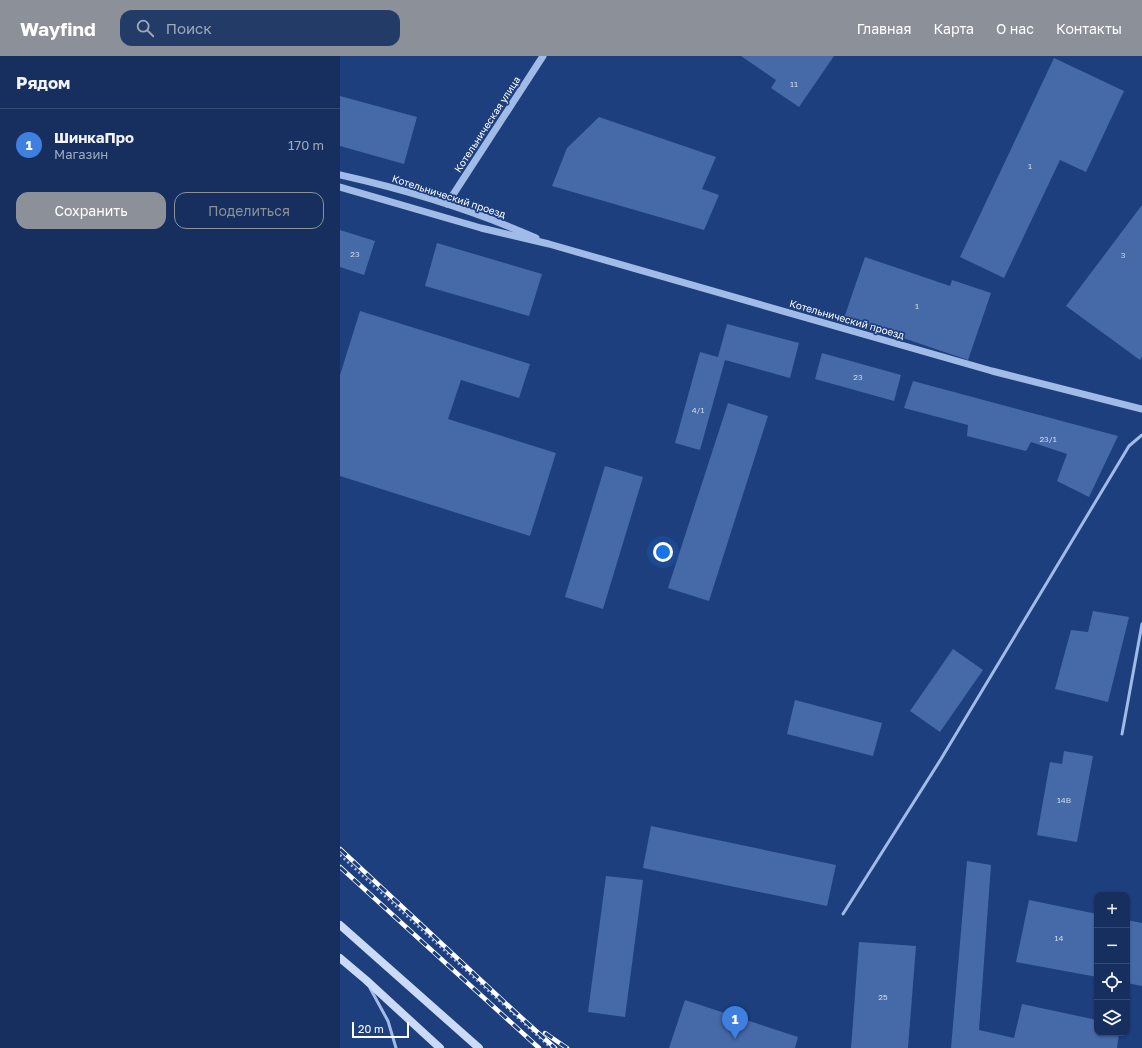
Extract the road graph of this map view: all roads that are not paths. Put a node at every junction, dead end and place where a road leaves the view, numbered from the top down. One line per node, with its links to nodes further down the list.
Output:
1 (544, 56): 4 (street, Котельническая улица)
2 (340, 175): 4 (street, Котельнический проезд)
3 (340, 187): 5 (street, Котельнический проезд)
4 (447, 204): 5 (street, Котельнический проезд)
5 (549, 244): 6 (street, Котельнический проезд)
6 (1142, 409)
7 (1142, 435): 10 (lane)
8 (1142, 624): 9 (lane)
9 (1122, 734)
10 (843, 914)
11 (340, 925): 16 (main road)
12 (340, 958): 13 (main road)
13 (366, 980): 14 (lane); 15 (main road)
14 (396, 1048)
15 (440, 1048)
16 (479, 1048)

